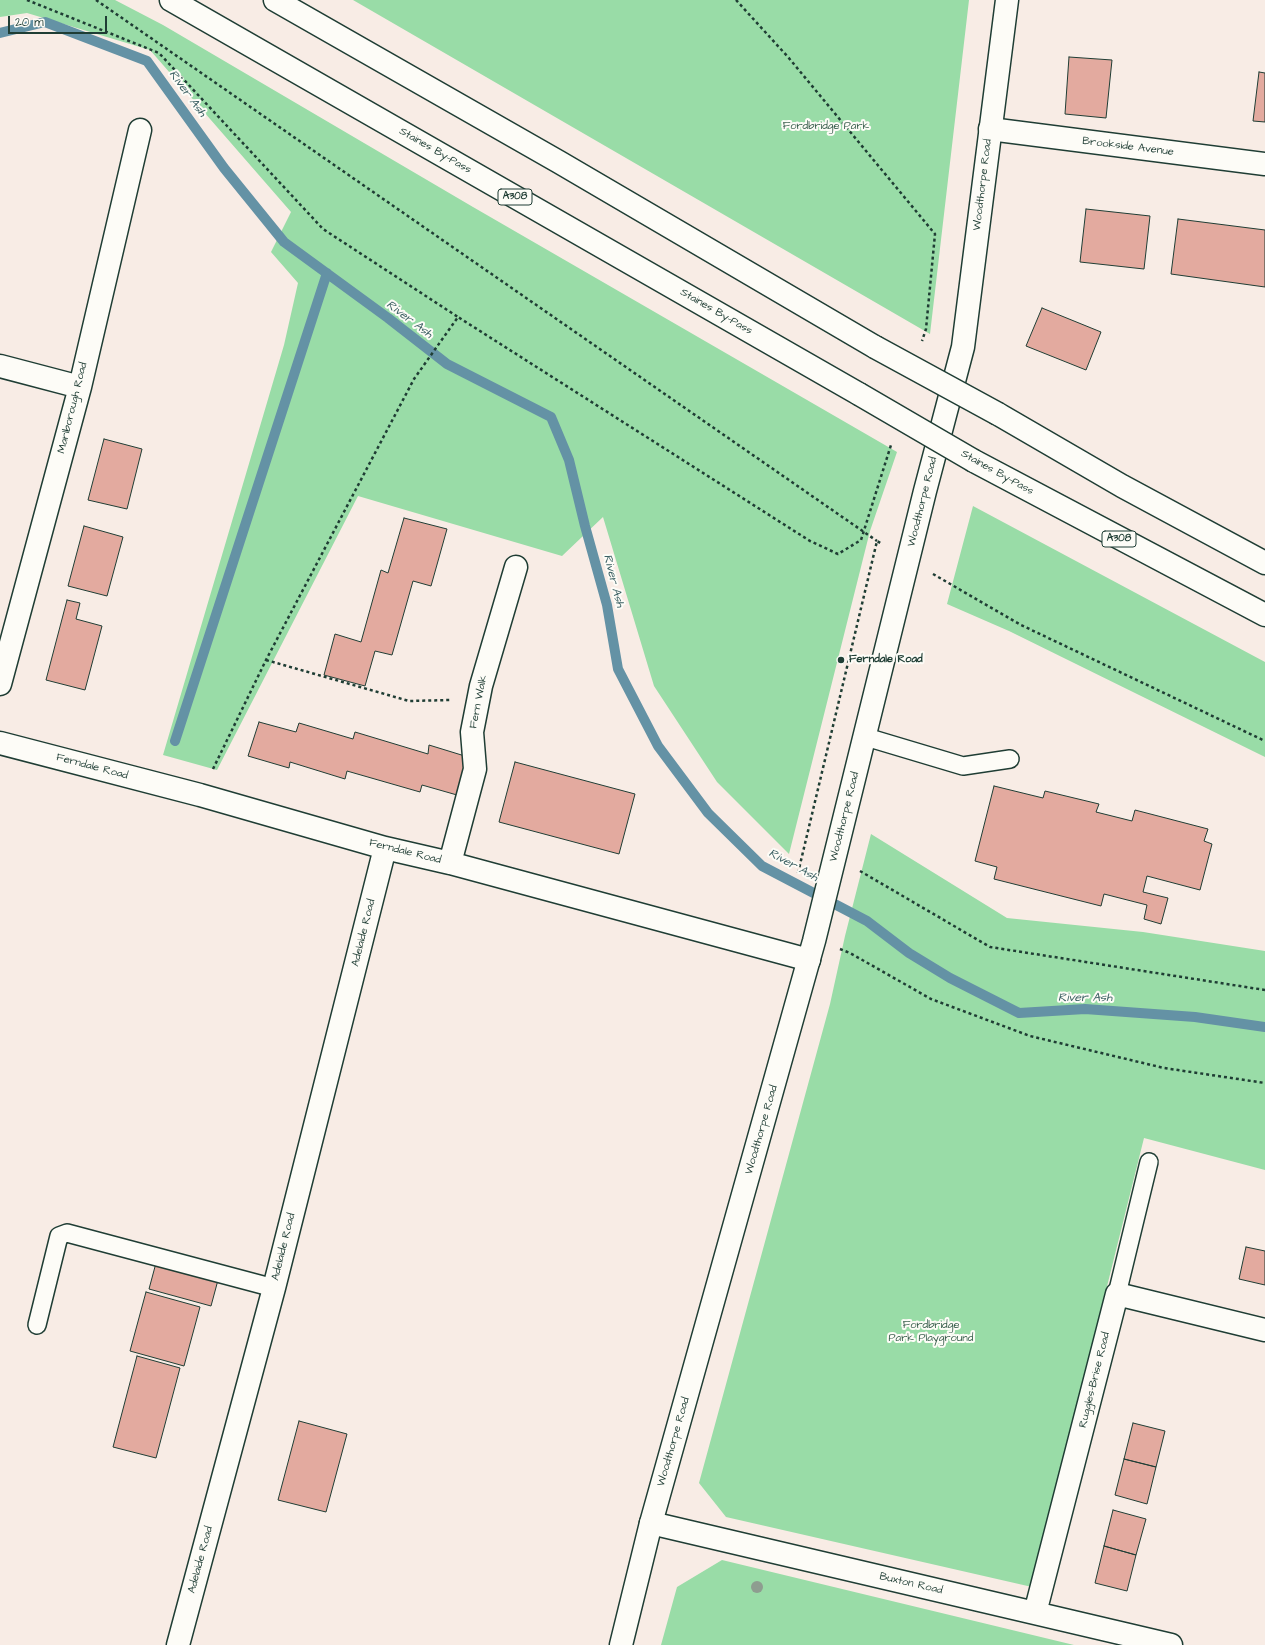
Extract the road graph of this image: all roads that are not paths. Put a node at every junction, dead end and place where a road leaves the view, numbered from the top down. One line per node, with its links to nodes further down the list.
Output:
1 (171, 0): 11 (main road, Staines By-Pass / A308, bridge)
2 (275, 0): 9 (main road, bridge)
3 (1007, 0): 4 (main road, Woodthorpe Road)
4 (990, 129): 6 (main road, Brookside Avenue); 13 (main road, Woodthorpe Road)
5 (140, 130): 8 (main road, Marlborough Road)
6 (1265, 164)
7 (0, 366): 8 (main road)
8 (80, 387): 12 (main road, Marlborough Road)
9 (1265, 563)
10 (516, 567): 17 (main road, Fern Walk)
11 (1265, 616)
12 (0, 684)
13 (866, 737): 15 (lane); 18 (main road, Woodthorpe Road)
14 (0, 743): 16 (main road, Ferndale Road)
15 (1010, 759)
16 (385, 848): 17 (main road, Ferndale Road); 20 (main road, Adelaide Road)
17 (450, 863): 18 (main road, Ferndale Road)
18 (812, 950): 24 (main road, Woodthorpe Road)
19 (1150, 1162): 21 (lane)
20 (274, 1288): 22 (lane); 26 (main road, Adelaide Road)
21 (1117, 1294): 23 (main road); 25 (main road, Ruggles-Brise Road)
22 (37, 1325)
23 (1265, 1330)
24 (652, 1523): 25 (main road, Buxton Road); 27 (main road, Woodthorpe Road)
25 (1034, 1613): 28 (main road, Buxton Road)
26 (178, 1645)
27 (621, 1645)
28 (1171, 1645)

